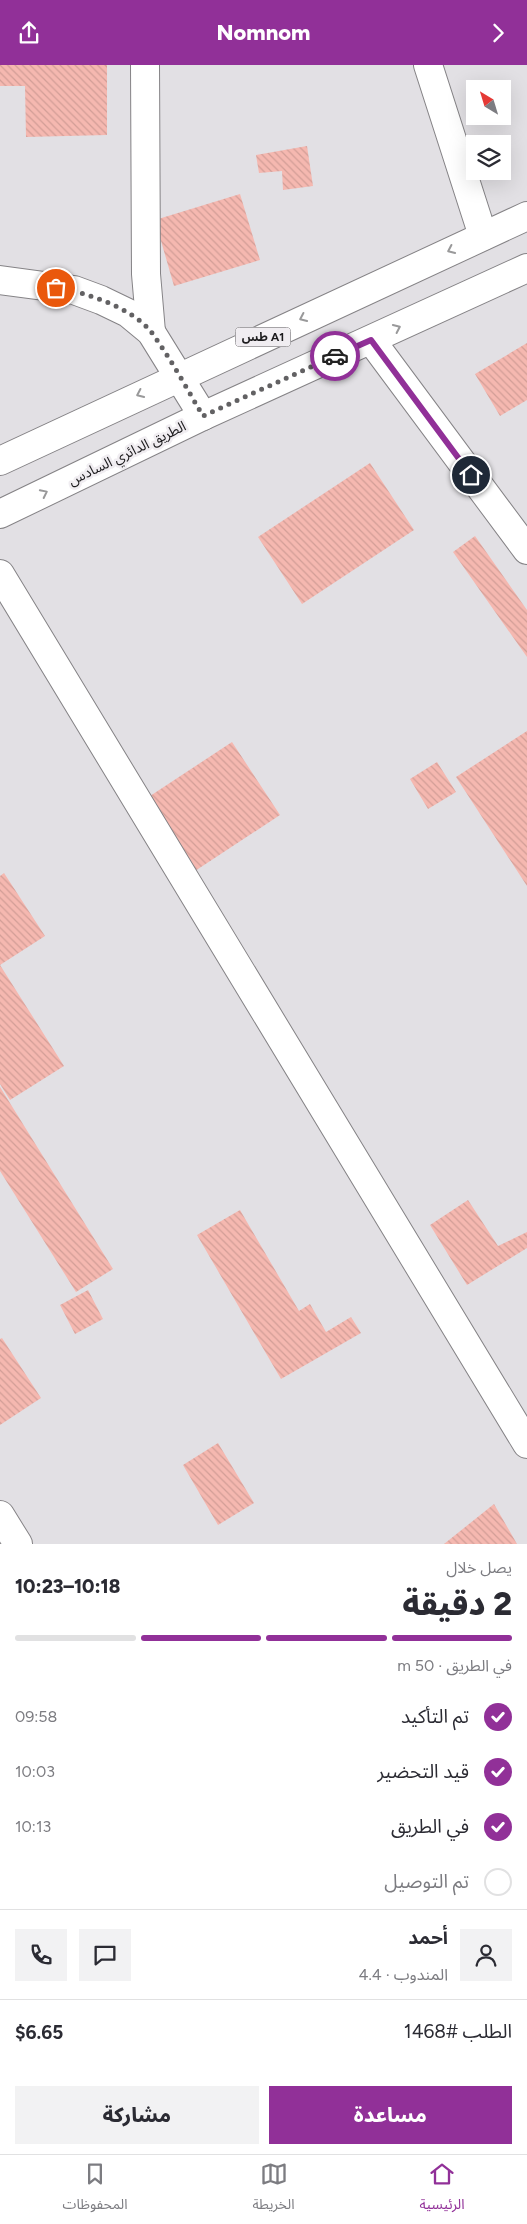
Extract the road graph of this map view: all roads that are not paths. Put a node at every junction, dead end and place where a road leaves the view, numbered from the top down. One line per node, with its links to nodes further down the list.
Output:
1 (145, 65): 7 (main road)
2 (428, 65): 4 (main road)
3 (527, 215): 4 (main road, طس A1)
4 (483, 235): 9 (main road, طس A1, one-way to 9)
5 (527, 268): 8 (main road, الطريق الدائري السادس, one-way to 5)
6 (0, 280): 7 (main road)
7 (151, 332): 9 (main road)
8 (371, 340): 10 (main road, الطريق الدائري السادس); 13 (main road)
9 (178, 376): 10 (main road); 11 (main road, طس A1, one-way to 11)
10 (203, 416): 12 (main road, الطريق الدائري السادس, one-way to 10)
11 (0, 461)
12 (0, 514)
13 (527, 550)
14 (0, 574): 15 (main road)
15 (527, 1444)
16 (0, 1515): 17 (main road)
17 (18, 1544)

